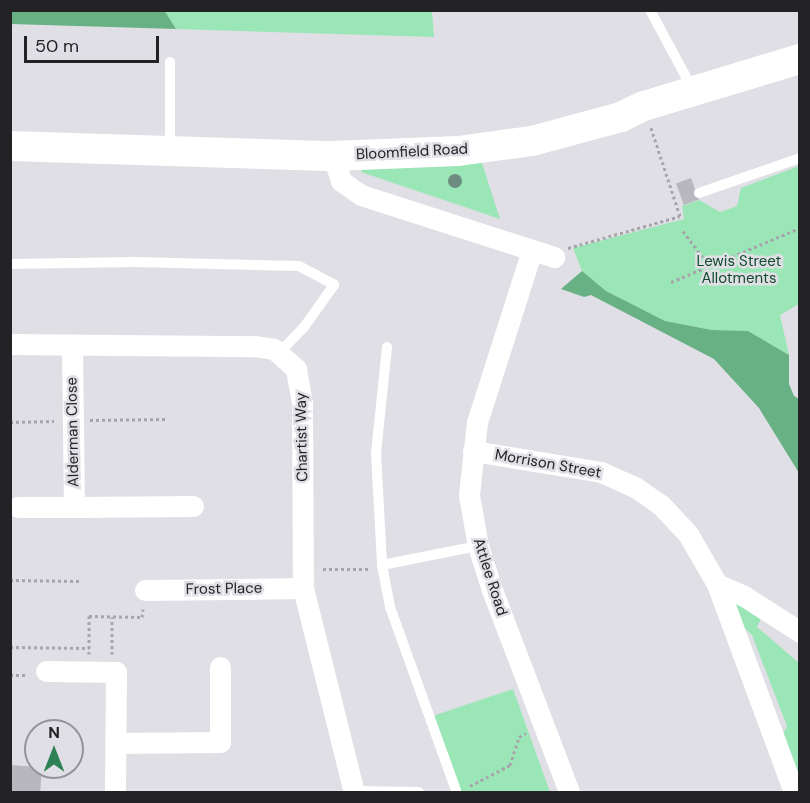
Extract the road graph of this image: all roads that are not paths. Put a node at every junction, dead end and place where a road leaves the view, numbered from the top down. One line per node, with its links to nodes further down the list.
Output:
1 (650, 10): 4 (lane)
2 (800, 59): 4 (street, Bloomfield Road)
3 (170, 62): 6 (lane)
4 (694, 93): 7 (street, Bloomfield Road)
5 (10, 146): 6 (street, Bloomfield Road)
6 (170, 152): 7 (street, Bloomfield Road)
7 (333, 156): 10 (street)
8 (800, 158): 9 (lane)
9 (699, 192)
10 (532, 250): 11 (street); 17 (street, Attlee Road)
11 (554, 257)
12 (10, 264): 16 (lane)
13 (10, 344): 14 (street)
14 (72, 346): 16 (street); 20 (street, Alderman Close)
15 (387, 347): 22 (lane)
16 (280, 352): 24 (street, Chartist Way)
17 (473, 451): 21 (street, Attlee Road); 23 (street, Morrison Street)
18 (193, 506): 20 (street, Alderman Close)
19 (18, 507): 20 (street)
20 (74, 507)
21 (478, 546): 22 (lane); 34 (street, Attlee Road)
22 (382, 565): 30 (lane)
23 (717, 584): 26 (street); 35 (street, Morrison Street)
24 (303, 588): 25 (street, Frost Place); 32 (street, Chartist Way)
25 (145, 590)
26 (800, 632)
27 (220, 667): 29 (street)
28 (46, 671): 29 (street)
29 (116, 743): 31 (street)
30 (456, 790)
31 (115, 792)
32 (354, 792): 33 (lane)
33 (419, 792)
34 (569, 792)
35 (794, 792)

